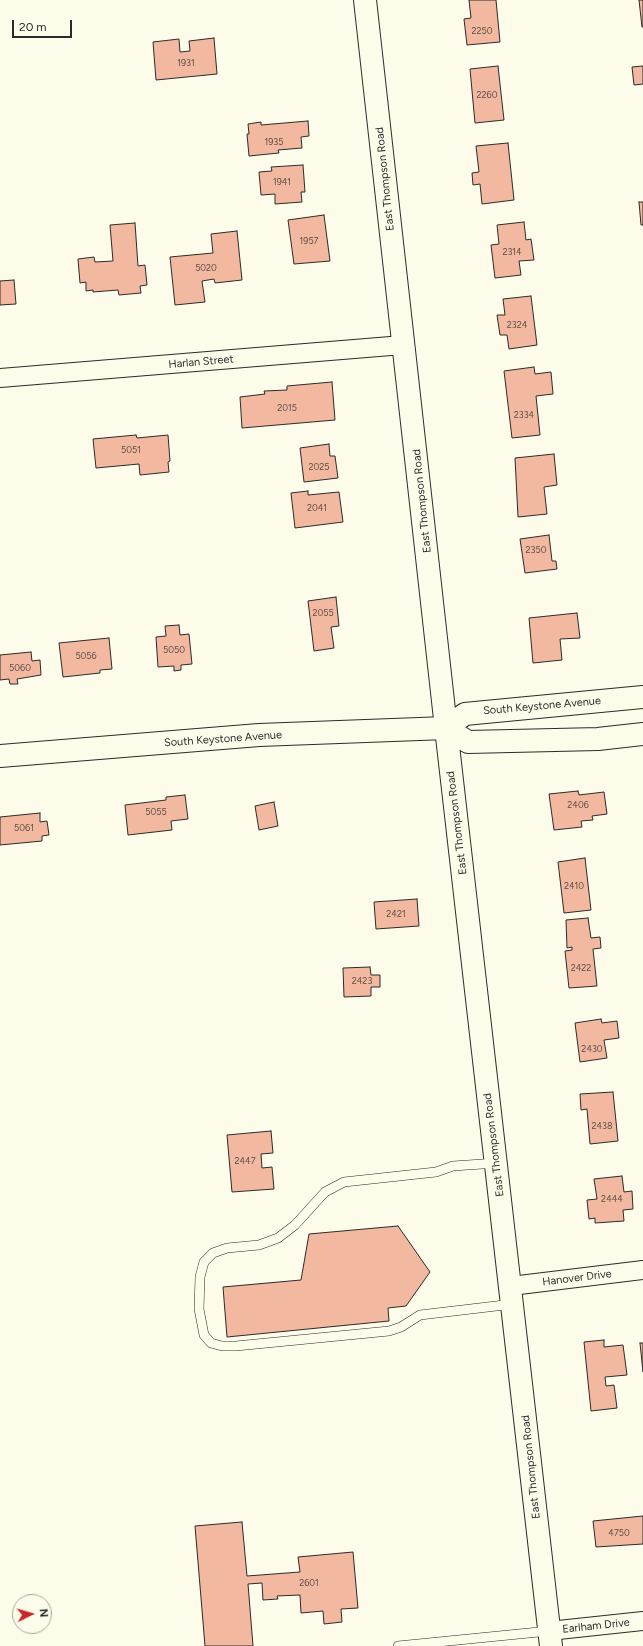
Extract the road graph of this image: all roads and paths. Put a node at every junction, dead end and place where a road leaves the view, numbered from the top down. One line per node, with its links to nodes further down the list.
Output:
1 (366, 0): 2 (main road, East Thompson Road)
2 (403, 345): 3 (street, Harlan Street); 5 (main road, East Thompson Road)
3 (0, 378)
4 (643, 697): 5 (main road, South Keystone Avenue)
5 (446, 728): 6 (main road); 7 (main road, South Keystone Avenue); 8 (main road, East Thompson Road)
6 (643, 734)
7 (0, 756)
8 (497, 1163): 10 (main road, East Thompson Road); 10 (lane)
9 (643, 1270): 10 (street, Hanover Drive)
10 (512, 1295): 12 (main road, East Thompson Road)
11 (643, 1621): 12 (street, Earlham Drive)
12 (550, 1638): 13 (lane)
13 (398, 1646)

